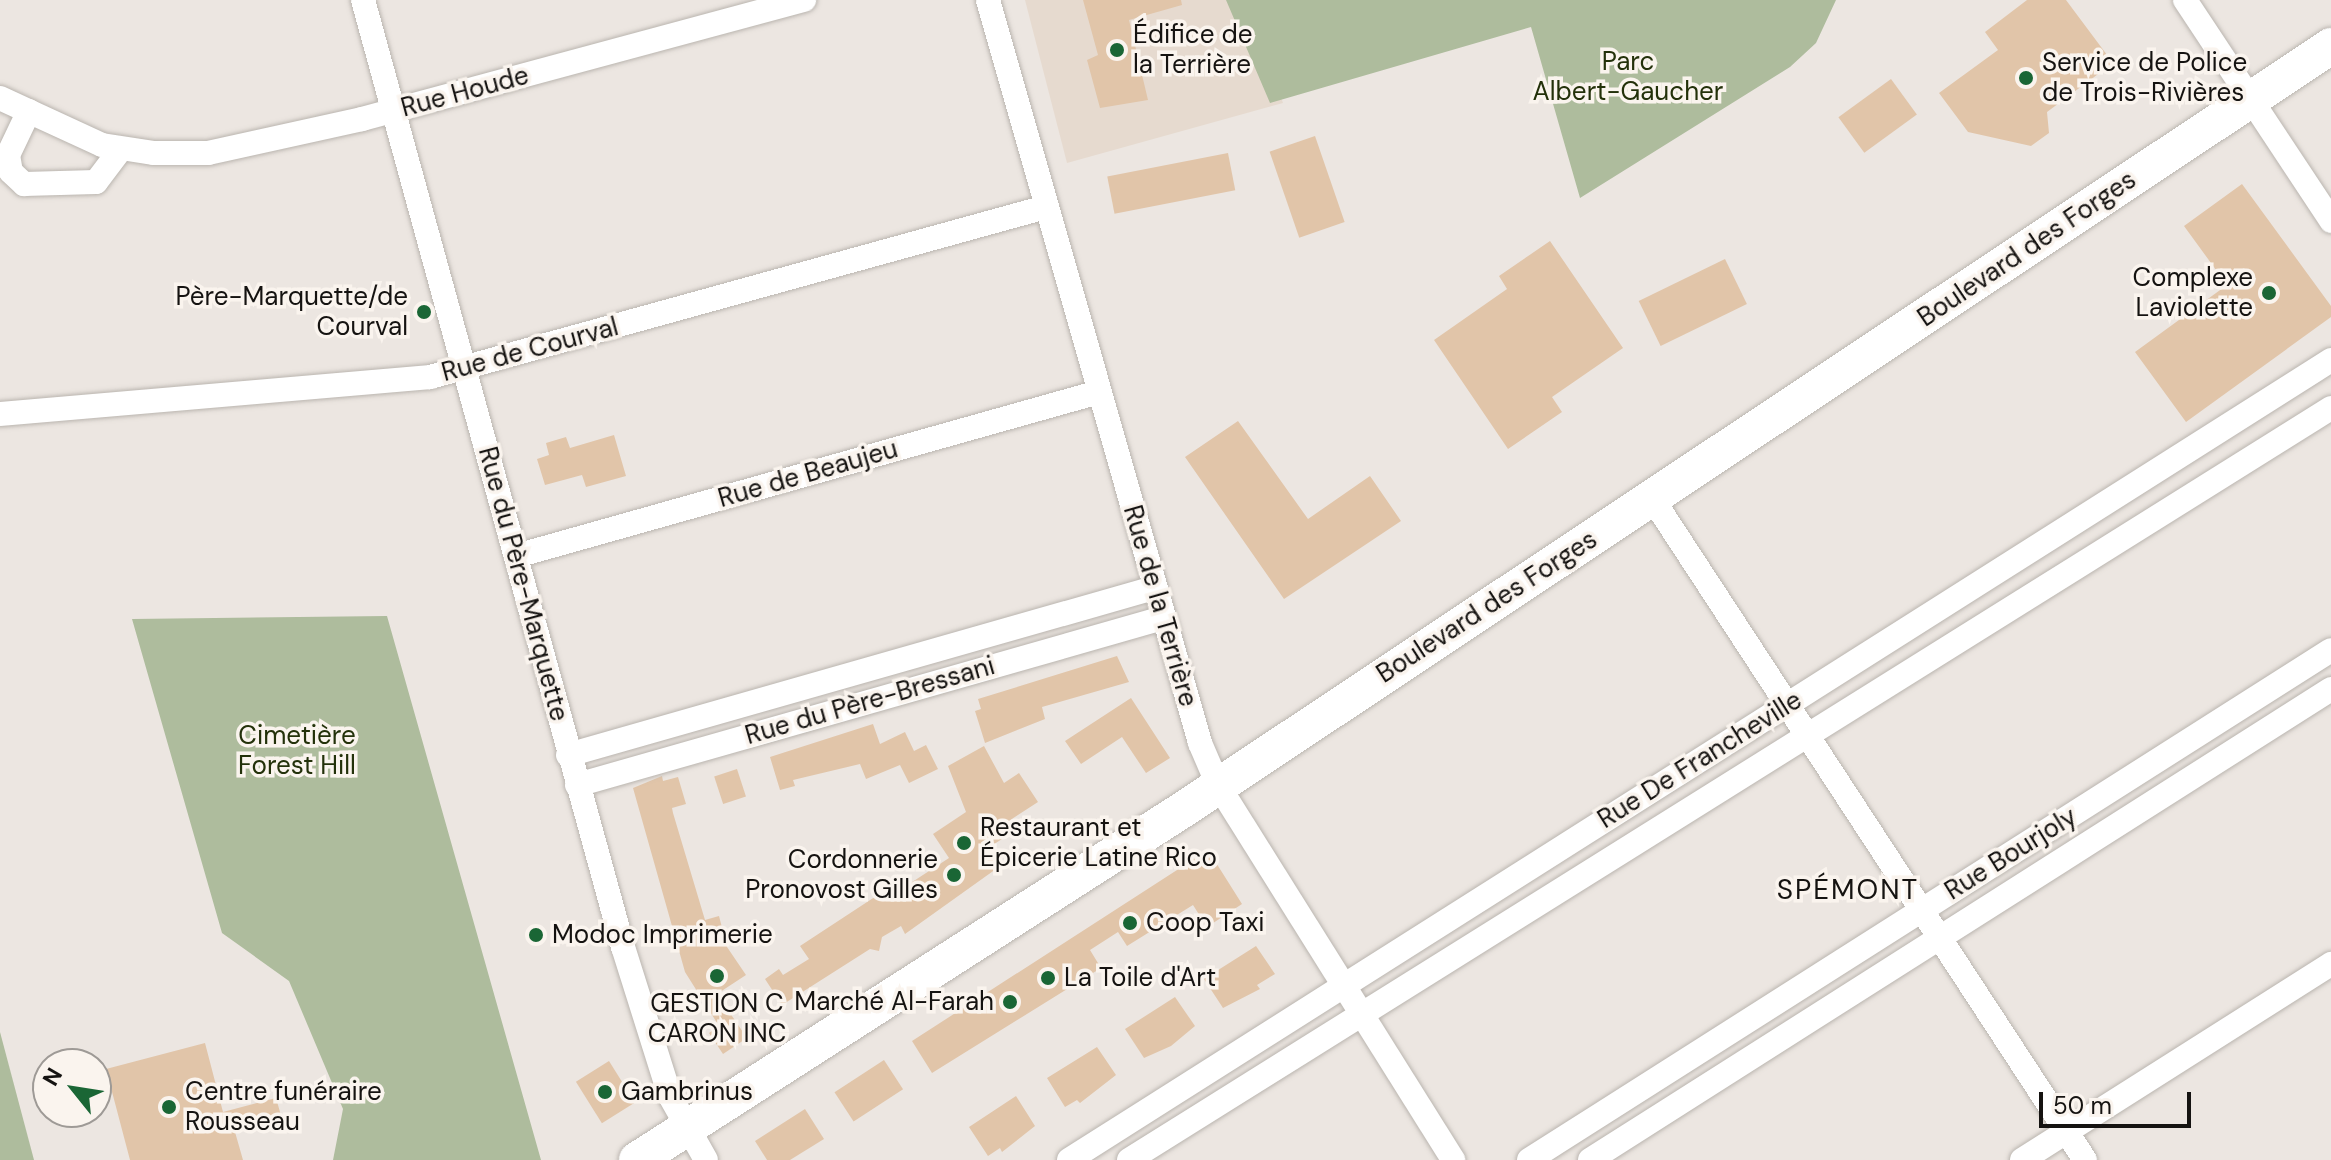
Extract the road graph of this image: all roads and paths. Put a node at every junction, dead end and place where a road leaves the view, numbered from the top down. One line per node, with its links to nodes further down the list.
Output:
1 (363, 0): 8 (street, Rue du Père-Marquette)
2 (804, 0): 8 (street, Rue Houde)
3 (988, 0): 11 (street, Rue de la Terrière)
4 (2185, 0): 7 (street)
5 (2331, 46): 7 (main road, Boulevard des Forges)
6 (0, 98): 9 (street, Rue Houde)
7 (2252, 98): 12 (street); 18 (main road, Boulevard des Forges)
8 (394, 110): 10 (street, Rue Houde); 14 (street, Rue du Père-Marquette)
9 (29, 111): 10 (street, Rue Houde); 10 (street)
10 (121, 149)
11 (1046, 207): 14 (street, Rue de Courval); 15 (street, Rue de la Terrière)
12 (2331, 221)
13 (2331, 360): 24 (street, Rue De Francheville)
14 (466, 368): 17 (street, Rue de Courval); 19 (street, Rue du Père-Marquette)
15 (1099, 392): 19 (street, Rue de Beaujeu); 20 (street, Rue de la Terrière)
16 (2331, 408): 25 (street, Rue De Francheville)
17 (0, 414)
18 (1652, 498): 24 (street); 28 (main road, Boulevard des Forges)
19 (516, 556): 26 (street, Rue du Père-Marquette)
20 (1154, 588): 21 (street, Rue de la Terrière); 26 (street, Rue du Père-Bressani)
21 (1163, 618): 27 (street, Rue du Père-Bressani); 28 (street, Rue de la Terrière)
22 (2331, 650): 29 (street, Rue Bourjoly)
23 (2331, 689): 30 (street, Rue Bourjoly)
24 (1790, 703): 25 (street); 32 (street, Rue De Francheville)
25 (1810, 734): 29 (street); 33 (street, Rue De Francheville)
26 (568, 755): 27 (street, Rue du Père-Marquette)
27 (577, 785): 34 (street, Rue du Père-Marquette)
28 (1218, 785): 32 (street, Rue de la Terrière); 34 (main road, Boulevard des Forges)
29 (1923, 910): 30 (street); 41 (street, Rue Bourjoly)
30 (1941, 938): 35 (street); 42 (street, Rue Bourjoly)
31 (2331, 964): 35 (street)
32 (1344, 986): 33 (street, Rue de la Terrière); 38 (street, Rue De Francheville)
33 (1362, 1015): 39 (street, Rue De Francheville); 40 (street, Rue de la Terrière)
34 (686, 1129): 36 (main road, Boulevard des Forges); 37 (street, Rue du Père-Marquette)
35 (2068, 1131): 43 (street); 44 (street)
36 (637, 1160)
37 (706, 1160)
38 (1069, 1160)
39 (1129, 1160)
40 (1453, 1160)
41 (1529, 1160)
42 (1590, 1160)
43 (2022, 1160)
44 (2085, 1160)

